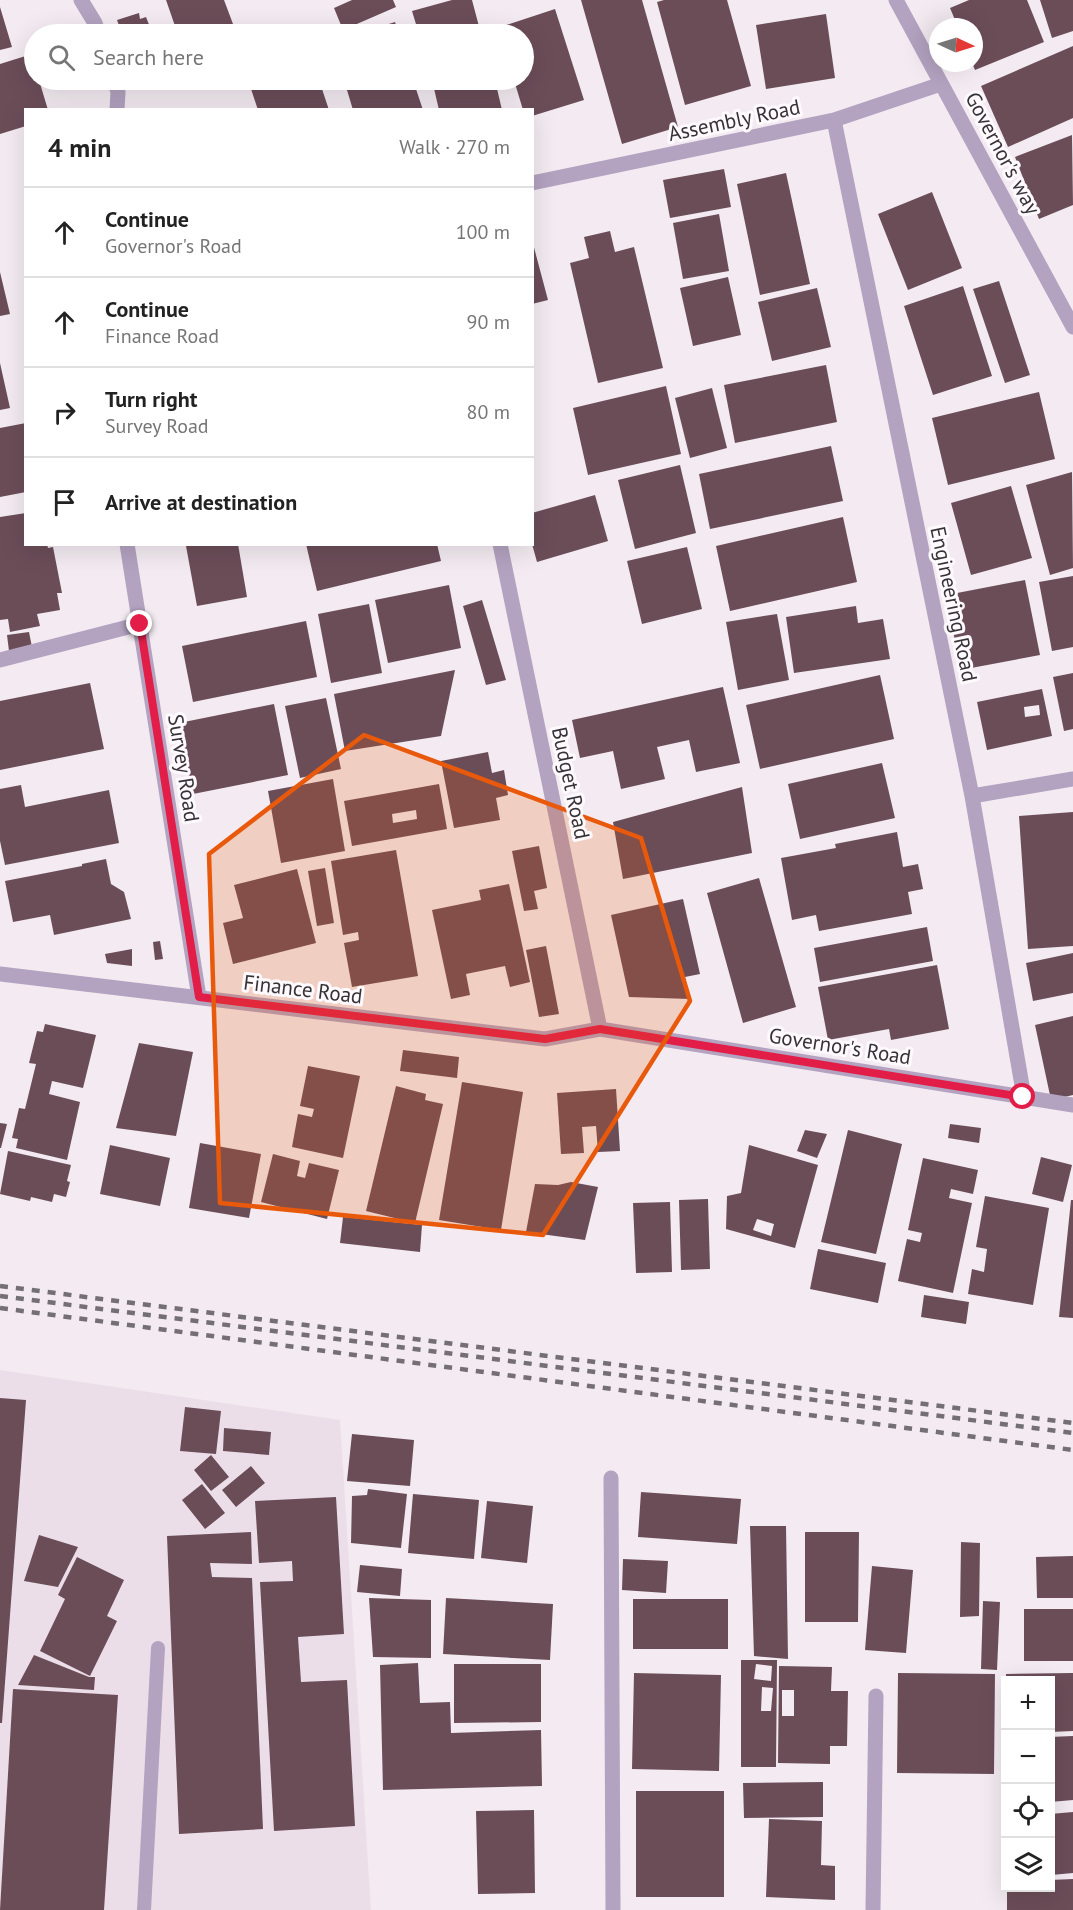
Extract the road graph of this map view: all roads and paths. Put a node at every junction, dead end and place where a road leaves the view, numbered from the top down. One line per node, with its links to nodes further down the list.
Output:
1 (81, 0): 3 (street)
2 (896, 0): 4 (street, Governor's way)
3 (95, 24)
4 (941, 84): 7 (street, Assembly Road); 9 (street, Governor's way)
5 (117, 90): 6 (street)
6 (117, 108)
7 (834, 120): 8 (street, Assembly Road); 15 (street, Engineering Road)
8 (534, 183)
9 (1073, 327)
10 (127, 546): 12 (street, Survey Road)
11 (500, 546): 18 (street, Budget Road)
12 (140, 624): 13 (street); 17 (street, Survey Road)
13 (0, 660)
14 (1073, 779): 15 (street)
15 (972, 796): 19 (street, Engineering Road)
16 (0, 974): 17 (street, Finance Road)
17 (199, 997): 18 (street, Finance Road)
18 (600, 1029): 19 (street, Governor's Road)
19 (1023, 1097): 20 (street, Governor's Road)
20 (1073, 1105)
21 (611, 1478): 25 (street)
22 (158, 1648): 24 (lane)
23 (876, 1696): 26 (street)
24 (144, 1910)
25 (613, 1910)
26 (873, 1910)

